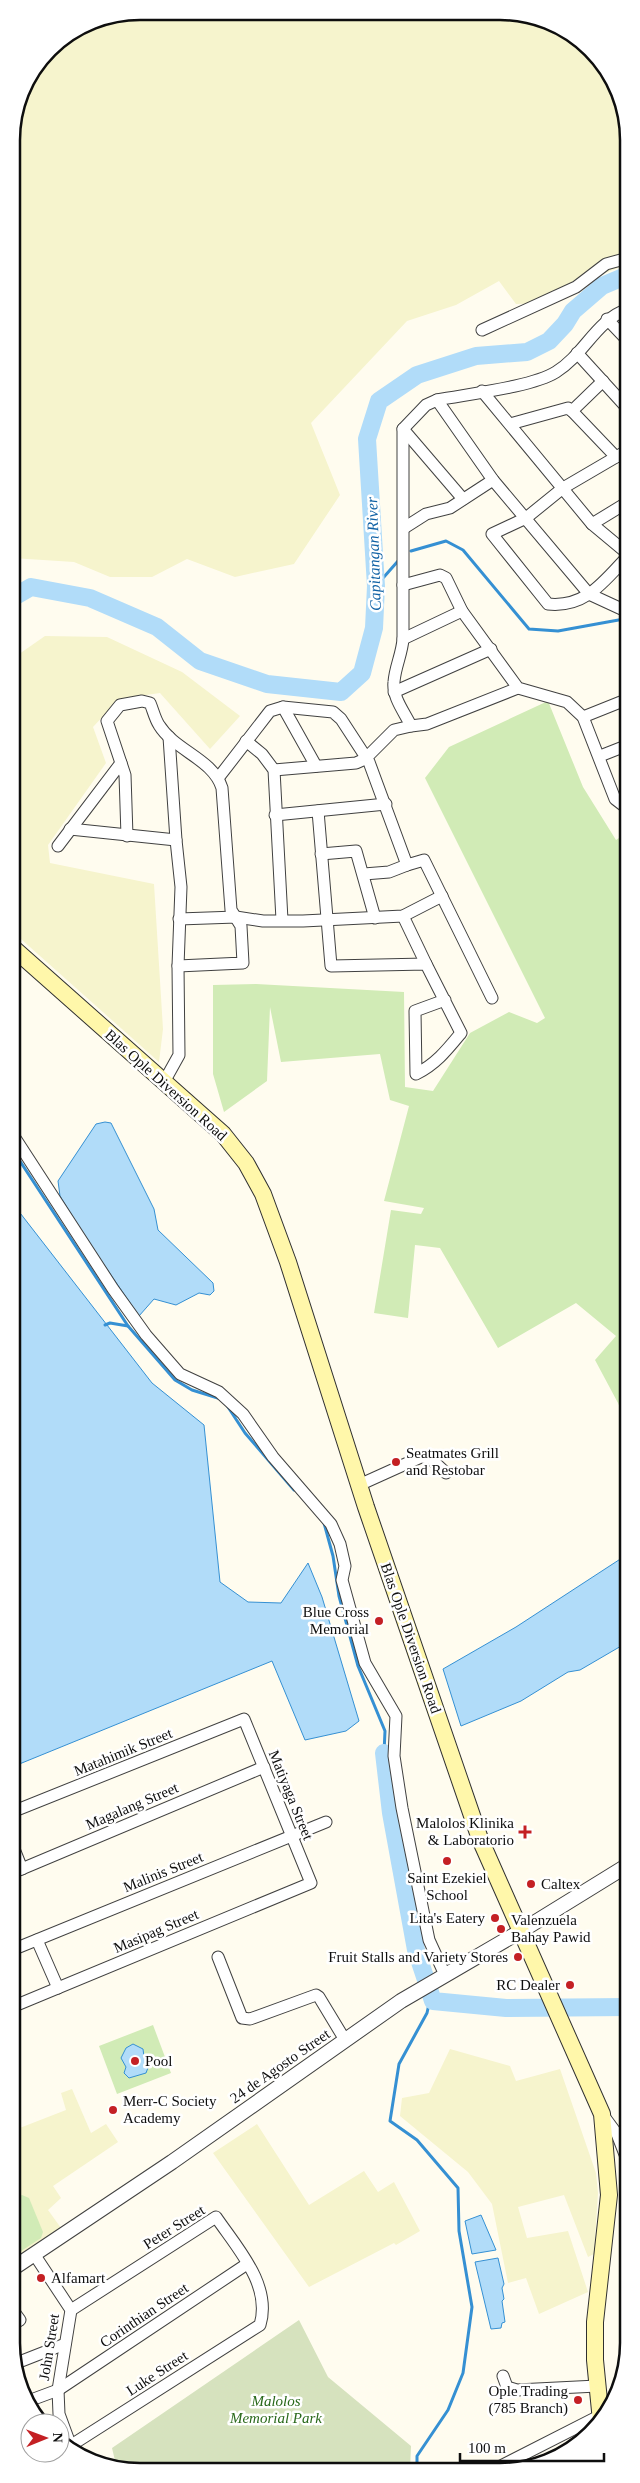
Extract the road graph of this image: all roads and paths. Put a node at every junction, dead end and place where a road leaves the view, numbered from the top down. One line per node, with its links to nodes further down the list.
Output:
1 (620, 260): 4 (street)
2 (620, 313): 3 (street)
3 (607, 319): 5 (street); 6 (street)
4 (482, 330)
5 (620, 333)
6 (577, 353): 7 (street); 8 (street)
7 (603, 381): 10 (street); 11 (street)
8 (482, 391): 9 (street); 12 (street)
9 (437, 400): 13 (street); 16 (street)
10 (620, 400)
11 (572, 411): 12 (street); 15 (street)
12 (510, 424): 17 (street)
13 (403, 429): 18 (street); 22 (street)
14 (620, 455): 15 (street)
15 (616, 457): 17 (street)
16 (492, 480): 18 (street); 20 (street)
17 (563, 488): 20 (street); 21 (street)
18 (463, 499): 22 (street)
19 (620, 507): 21 (street)
20 (526, 518): 26 (street); 26 (street)
21 (592, 524): 23 (street)
22 (404, 528): 25 (street)
23 (620, 548)
24 (620, 563): 26 (street)
25 (403, 584): 28 (street); 29 (street)
26 (589, 594): 27 (street)
27 (620, 608)
28 (462, 611): 29 (street); 30 (street)
29 (403, 639): 32 (street)
30 (491, 649): 31 (street); 32 (street)
31 (518, 688): 35 (street); 36 (street)
32 (394, 692): 36 (street)
33 (620, 702): 35 (street)
34 (283, 707): 38 (street); 41 (street); 43 (street)
35 (584, 717): 40 (street)
36 (411, 726): 41 (street)
37 (169, 736): 42 (street); 45 (street); 52 (street)
38 (246, 741): 44 (street); 45 (street)
39 (620, 748): 40 (street)
40 (600, 756): 46 (street)
41 (364, 759): 43 (street); 47 (street)
42 (121, 763): 50 (street); 51 (street)
43 (316, 766): 44 (street)
44 (274, 770): 49 (street)
45 (219, 776): 59 (street)
46 (620, 803)
47 (386, 804): 48 (street); 55 (street)
48 (318, 812): 49 (street); 54 (street)
49 (275, 815): 63 (street)
50 (70, 829): 51 (street); 53 (street)
51 (127, 836): 52 (street)
52 (176, 840): 61 (street)
53 (58, 846)
54 (321, 854): 56 (street); 62 (street)
55 (407, 864): 56 (street); 57 (street)
56 (364, 874): 60 (street)
57 (442, 896): 58 (street); 67 (street)
58 (403, 916): 60 (street); 65 (street)
59 (236, 917): 61 (street); 63 (street); 66 (street)
60 (375, 918): 62 (street)
61 (179, 919): 66 (street)
62 (328, 919): 63 (street); 65 (street)
63 (282, 920)
64 (20, 954): 69 (main road, Blas Ople Diversion Road)
65 (426, 964): 68 (street)
66 (178, 966): 69 (street)
67 (492, 998)
68 (445, 1000): 68 (street)
69 (164, 1082): 72 (main road, Blas Ople Diversion Road)
70 (20, 1146): 85 (street)
71 (446, 1473): 72 (street)
72 (359, 1485): 81 (main road, Blas Ople Diversion Road)
73 (244, 1719): 74 (street, Matiyaga Street); 75 (street, Matahimik Street)
74 (264, 1767): 77 (street, Matiyaga Street); 78 (street, Magalang Street)
75 (20, 1809)
76 (326, 1822): 77 (street, Malinis Street)
77 (292, 1836): 80 (street, Matiyaga Street); 82 (street, Malinis Street)
78 (20, 1870)
79 (620, 1870): 81 (street, 24 de Agosto Street)
80 (310, 1883): 86 (street, Masipag Street)
81 (521, 1932): 85 (street, 24 de Agosto Street); 89 (main road, Blas Ople Diversion Road)
82 (37, 1940): 83 (street, Malinis Street); 86 (street)
83 (20, 1947)
84 (218, 1957): 88 (street)
85 (441, 1977): 88 (street, 24 de Agosto Street)
86 (58, 1988): 87 (street, Masipag Street)
87 (20, 2004)
88 (345, 2040): 91 (street, 24 de Agosto Street)
89 (602, 2114): 90 (street); 99 (main road, Blas Ople Diversion Road)
90 (620, 2143)
91 (34, 2254): 92 (street, 24 de Agosto Street); 94 (street, John Street)
92 (20, 2264)
93 (246, 2264): 94 (street, Peter Street); 95 (street, Peter Street); 100 (street, Corinthian Street)
94 (71, 2310): 96 (street, John Street)
95 (260, 2325): 105 (street, Luke Street)
96 (65, 2344): 97 (street); 100 (street, John Street)
97 (21, 2361)
98 (504, 2376): 99 (street)
99 (597, 2386): 102 (main road, Blas Ople Diversion Road)
100 (58, 2390): 101 (street, Corinthian Street); 104 (street, John Street)
101 (34, 2399)
102 (601, 2408)
103 (590, 2422): 106 (street)
104 (67, 2438)
105 (77, 2445)
106 (506, 2463)

